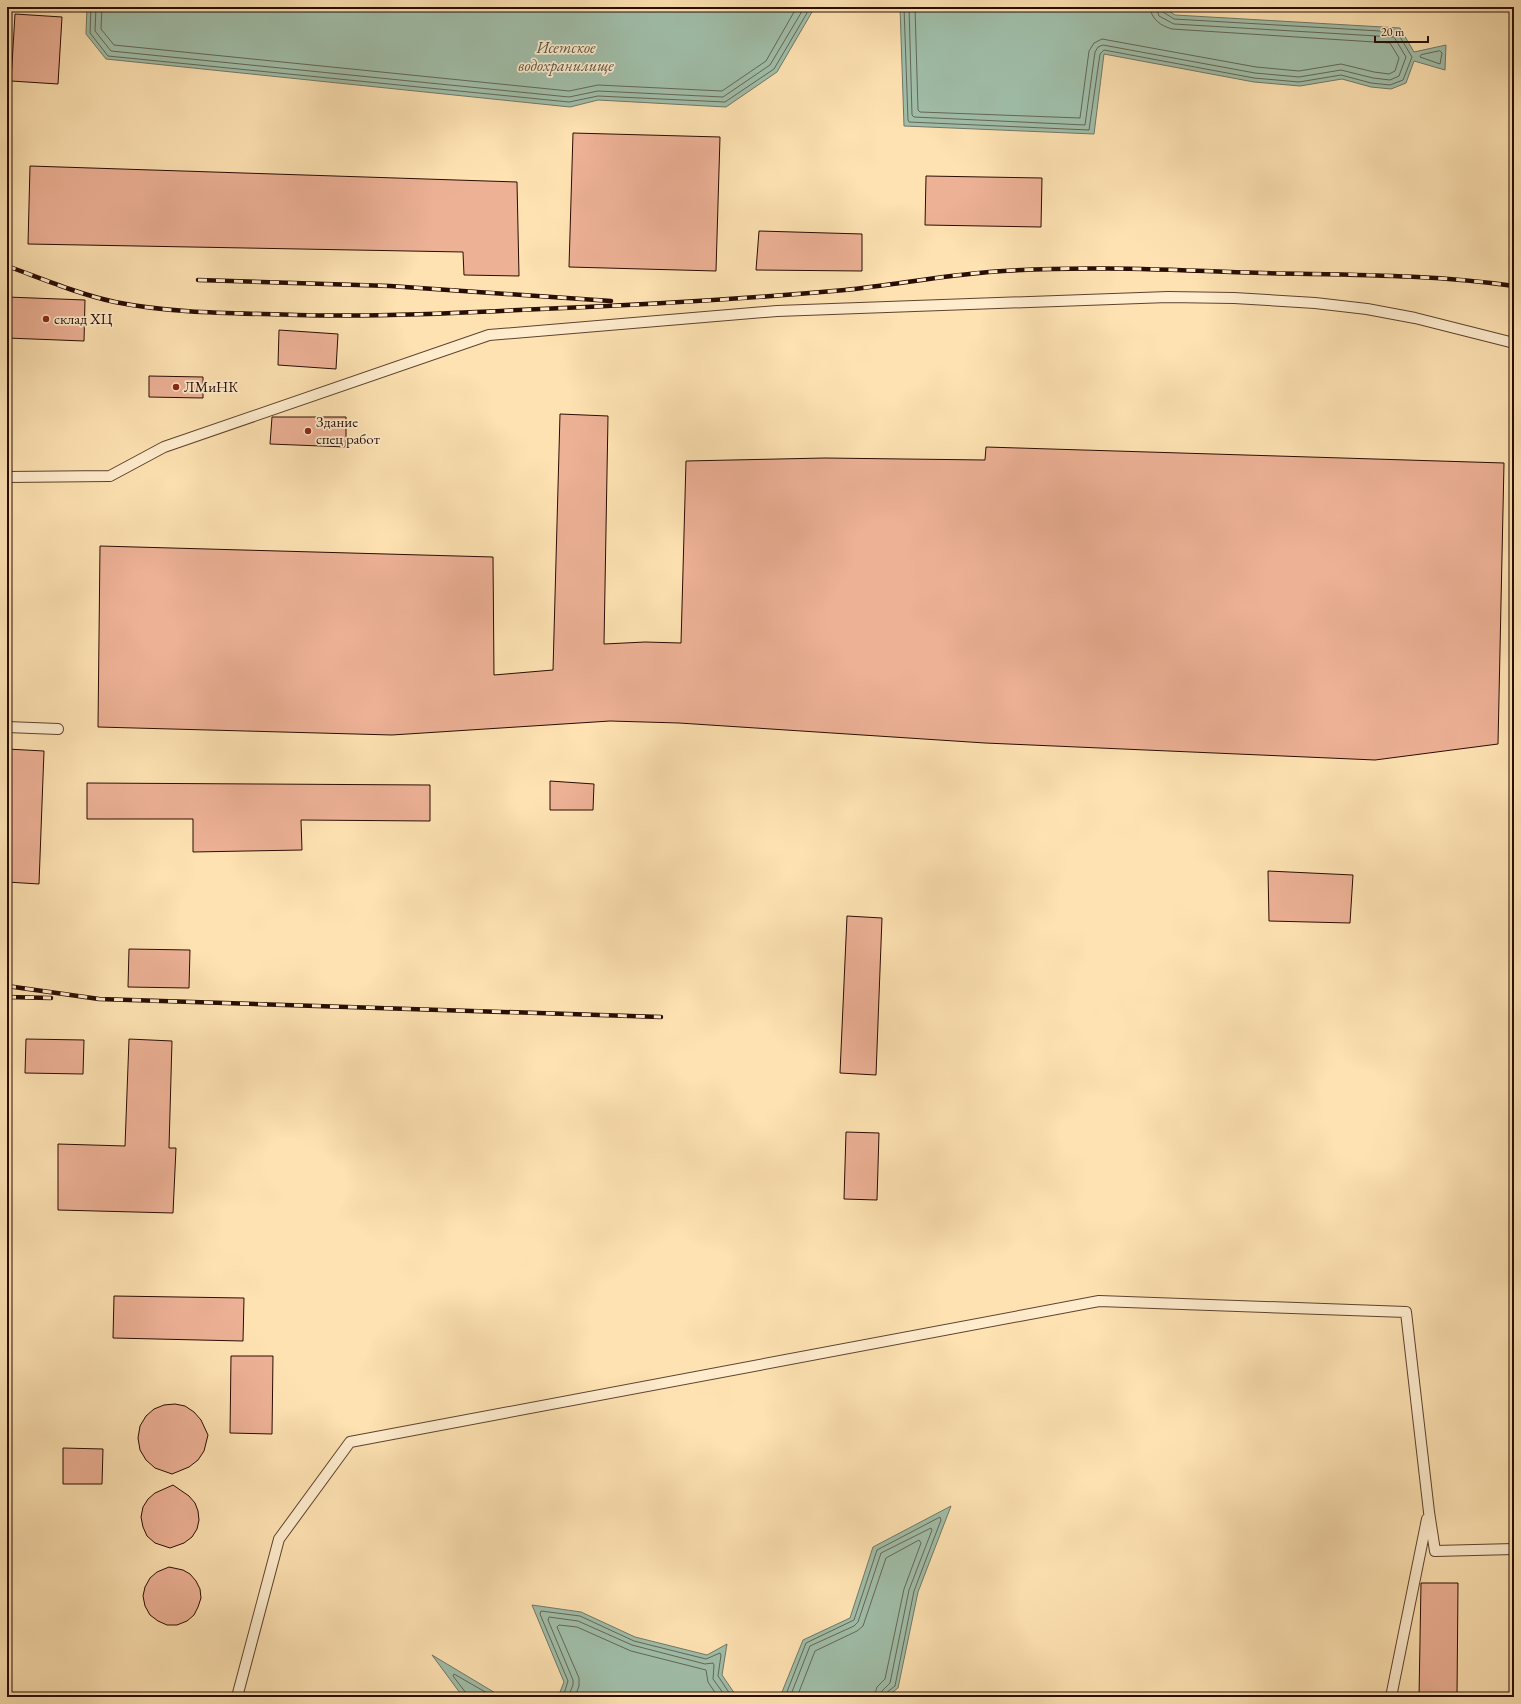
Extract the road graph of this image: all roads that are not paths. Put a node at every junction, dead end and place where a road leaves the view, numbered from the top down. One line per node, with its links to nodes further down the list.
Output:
1 (1514, 343): 2 (lane)
2 (7, 477)
3 (7, 727): 4 (lane)
4 (58, 729)
5 (1429, 1512): 6 (lane); 7 (lane); 8 (lane)
6 (1514, 1550)
7 (236, 1697)
8 (1391, 1697)

